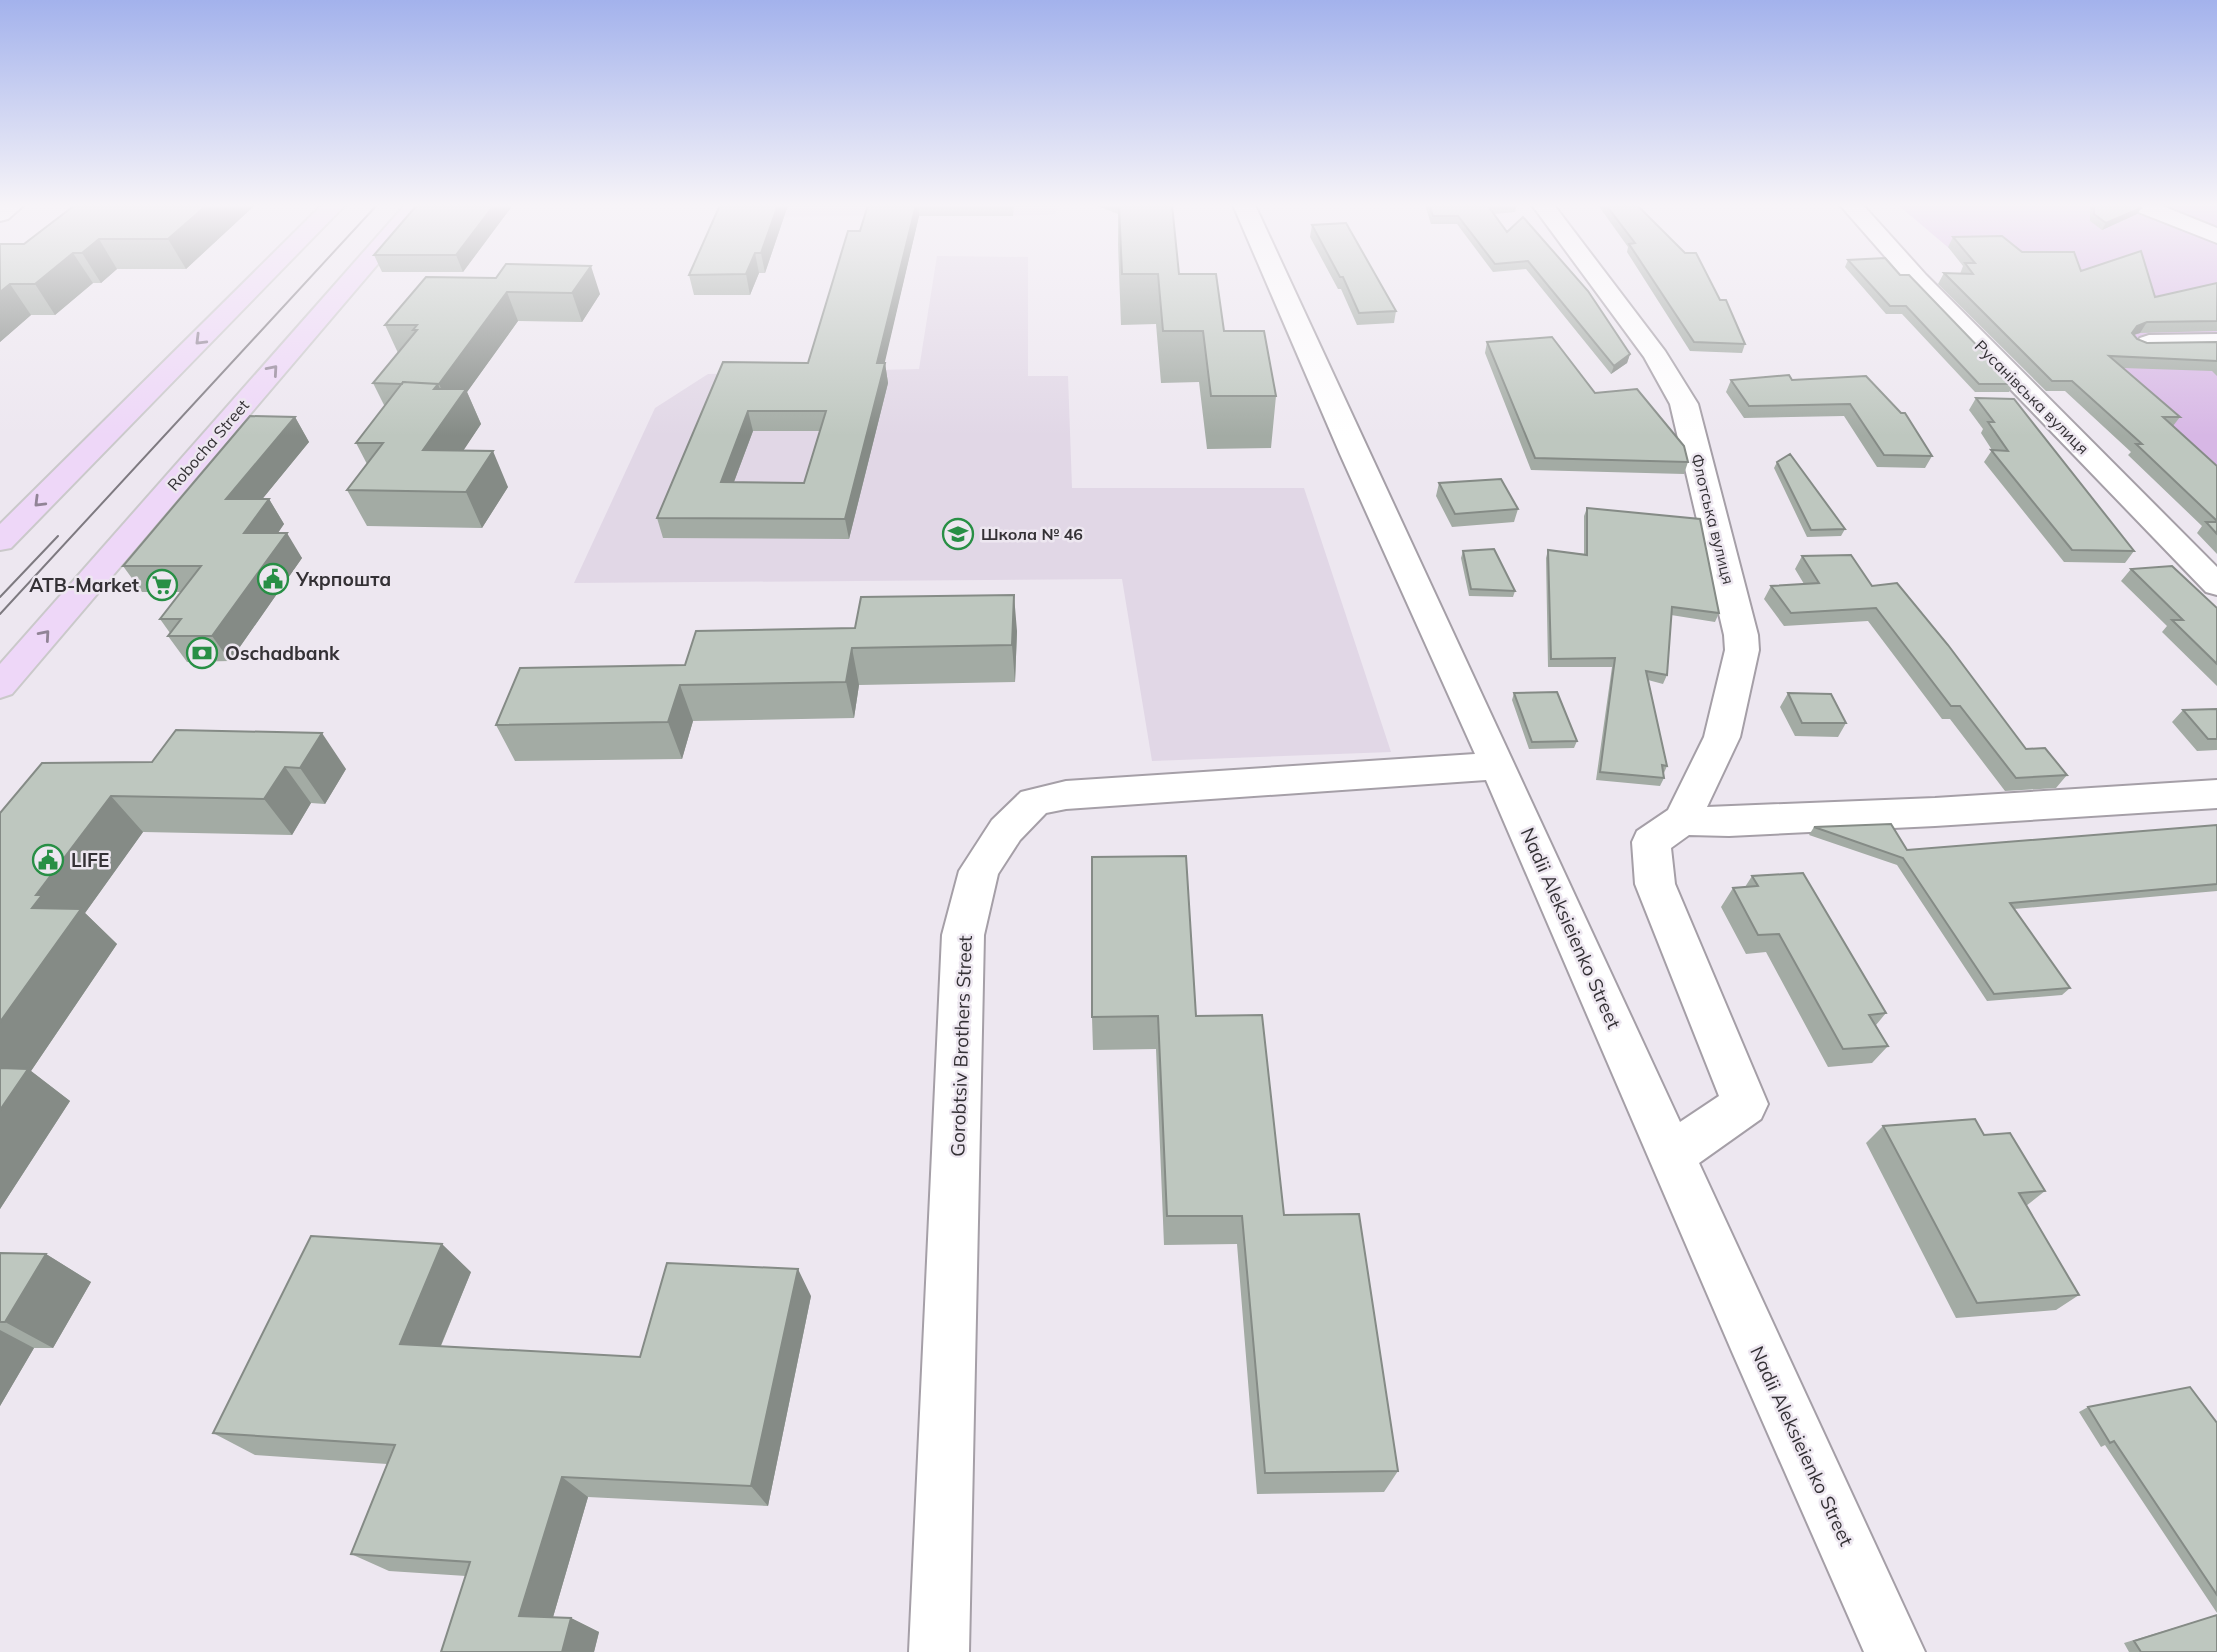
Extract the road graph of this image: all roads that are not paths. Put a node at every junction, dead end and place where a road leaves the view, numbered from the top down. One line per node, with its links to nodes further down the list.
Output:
1 (257, 282): 8 (main road, one-way to 8)
2 (350, 282): 10 (main road, Robocha Street, one-way to 2)
3 (1278, 282): 11 (street, Nadii Aleksieienko Street)
4 (1601, 282): 13 (street, Флотська вулиця)
5 (1919, 282): 9 (street, Русанівська вулиця)
6 (2217, 342): 7 (street)
7 (2141, 343)
8 (0, 541)
9 (2217, 585)
10 (0, 686)
11 (1499, 766): 14 (street, Nadii Aleksieienko Street); 15 (street, Gorobtsiv Brothers Street)
12 (2217, 794): 13 (street)
13 (1682, 820): 14 (street)
14 (1672, 1155): 16 (street, Nadii Aleksieienko Street)
15 (939, 1652)
16 (1895, 1652)

